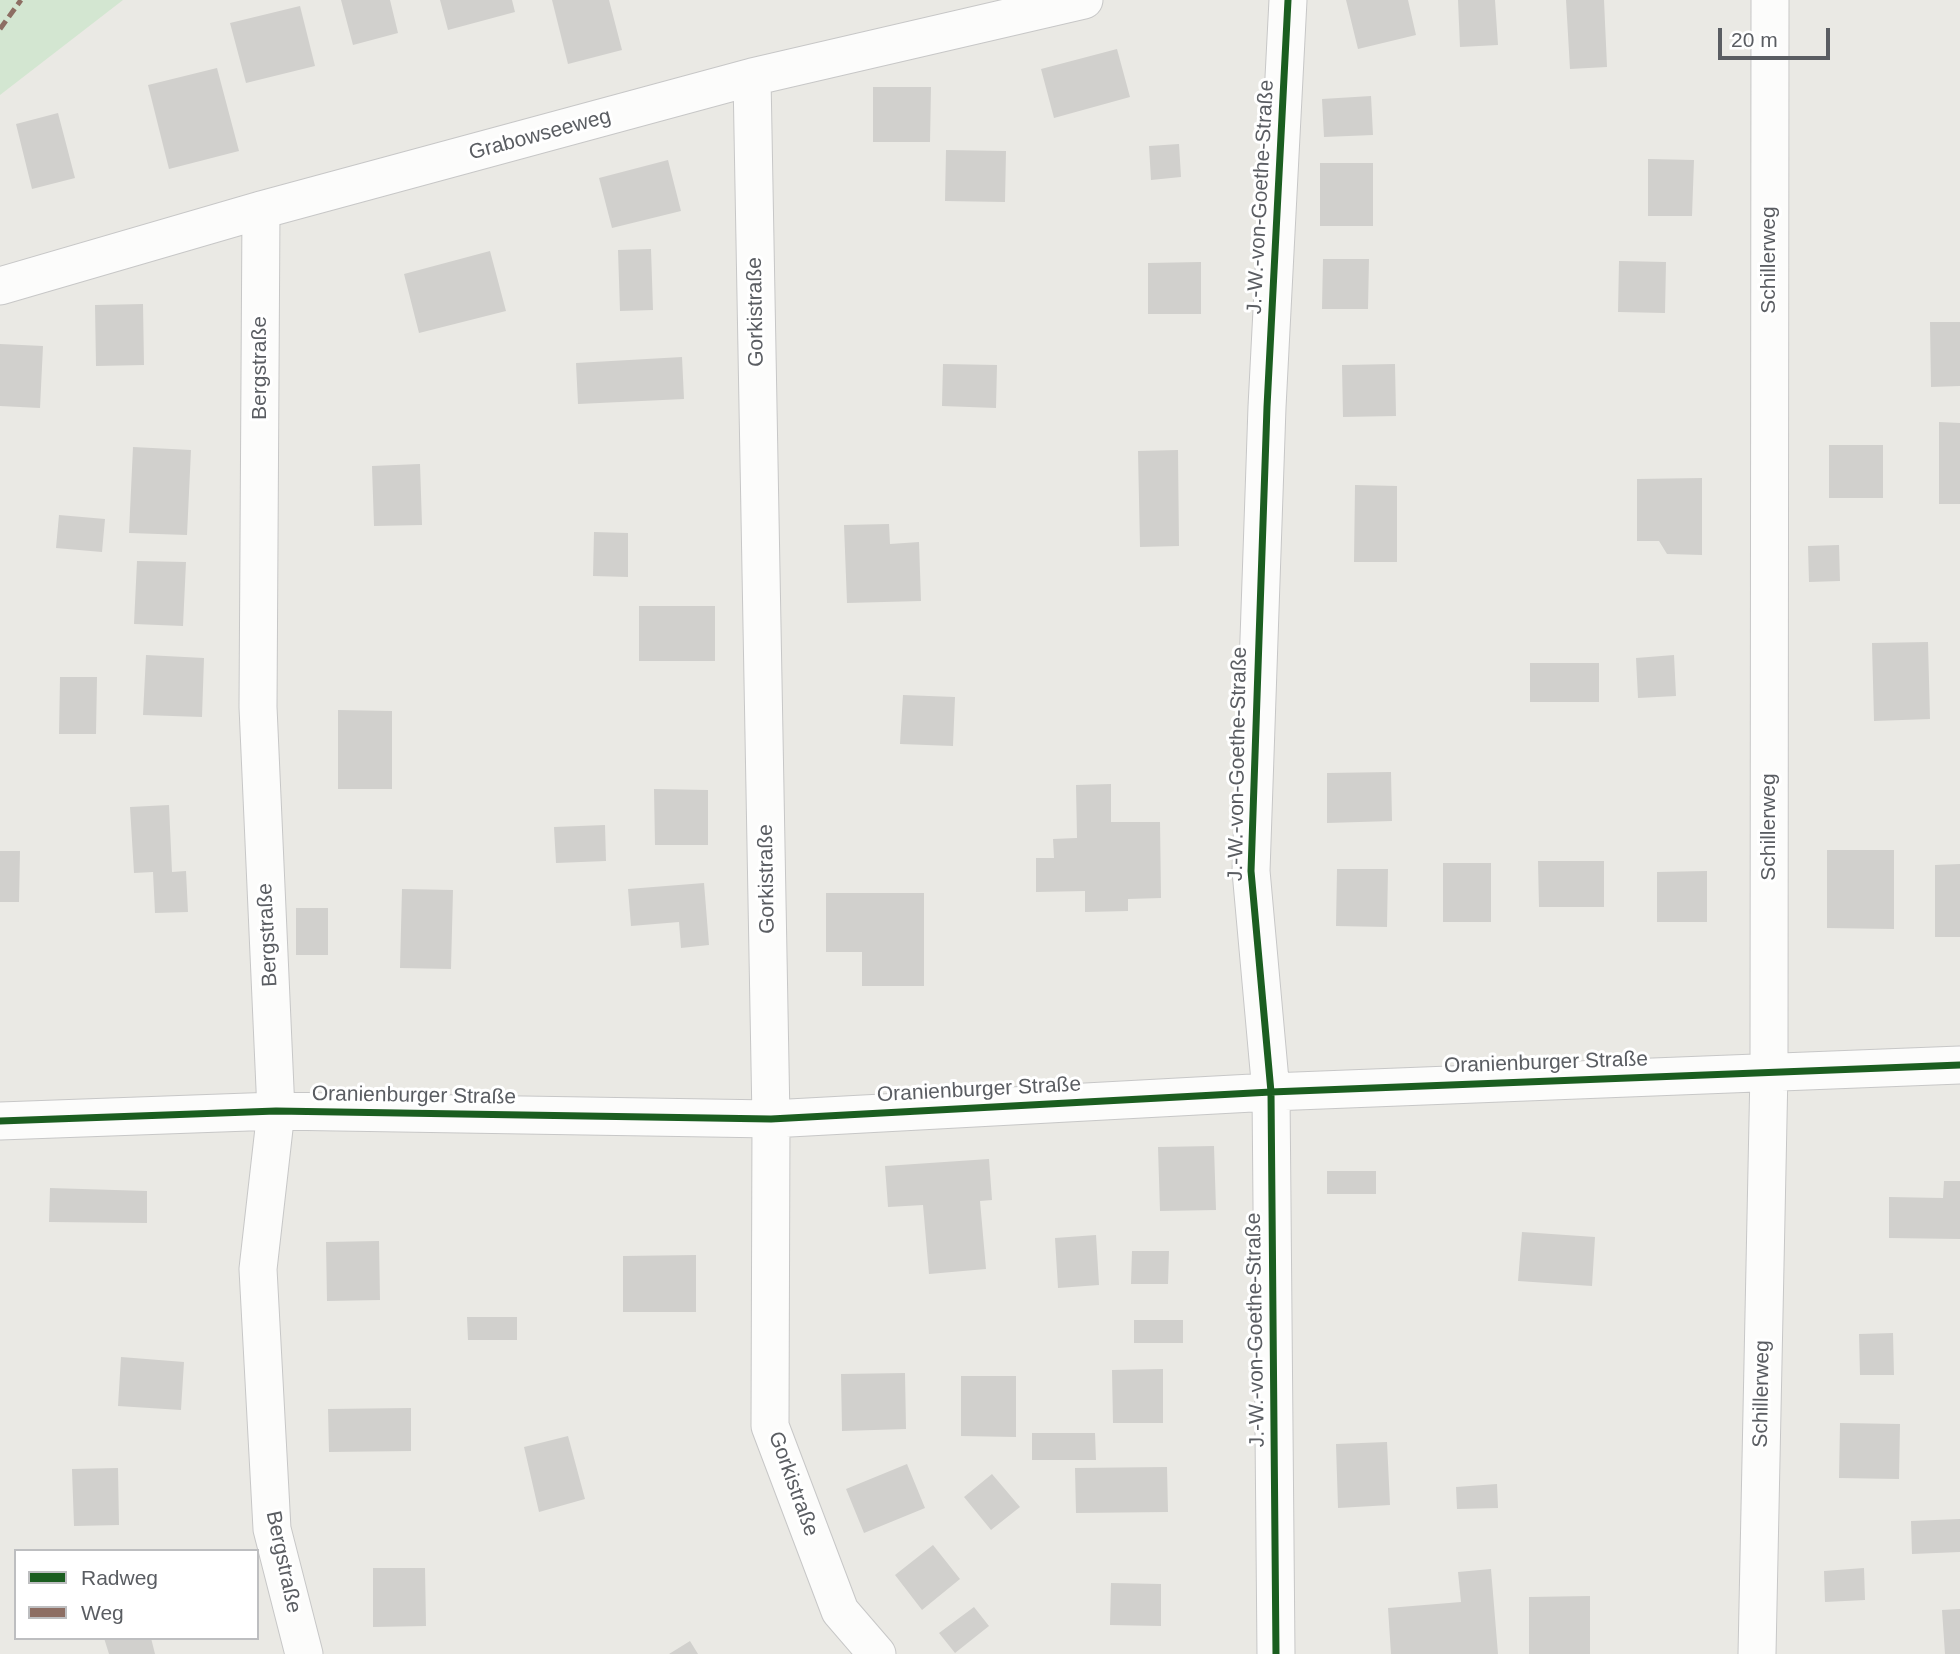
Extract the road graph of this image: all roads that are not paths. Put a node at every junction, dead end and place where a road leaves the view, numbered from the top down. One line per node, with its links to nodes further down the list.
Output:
1 (1084, 0): 4 (street, Grabowseeweg)
2 (1288, 0): 9 (street, J.-W.-von-Goethe-Straße)
3 (1770, 0): 8 (street, Schillerweg)
4 (752, 77): 5 (street, Grabowseeweg); 11 (street, Gorkistraße)
5 (261, 210): 6 (street, Grabowseeweg); 10 (street, Bergstraße)
6 (0, 286)
7 (1960, 1065): 8 (street, Oranienburger Straße)
8 (1769, 1071): 9 (street, Oranienburger Straße); 16 (street, Schillerweg)
9 (1271, 1092): 11 (street, Oranienburger Straße); 15 (street, J.-W.-von-Goethe-Straße)
10 (276, 1111): 11 (street, Oranienburger Straße); 12 (street, Oranienburger Straße); 13 (street, Bergstraße)
11 (771, 1119): 14 (street, Gorkistraße)
12 (0, 1121)
13 (304, 1654)
14 (877, 1654)
15 (1276, 1654)
16 (1757, 1654)

